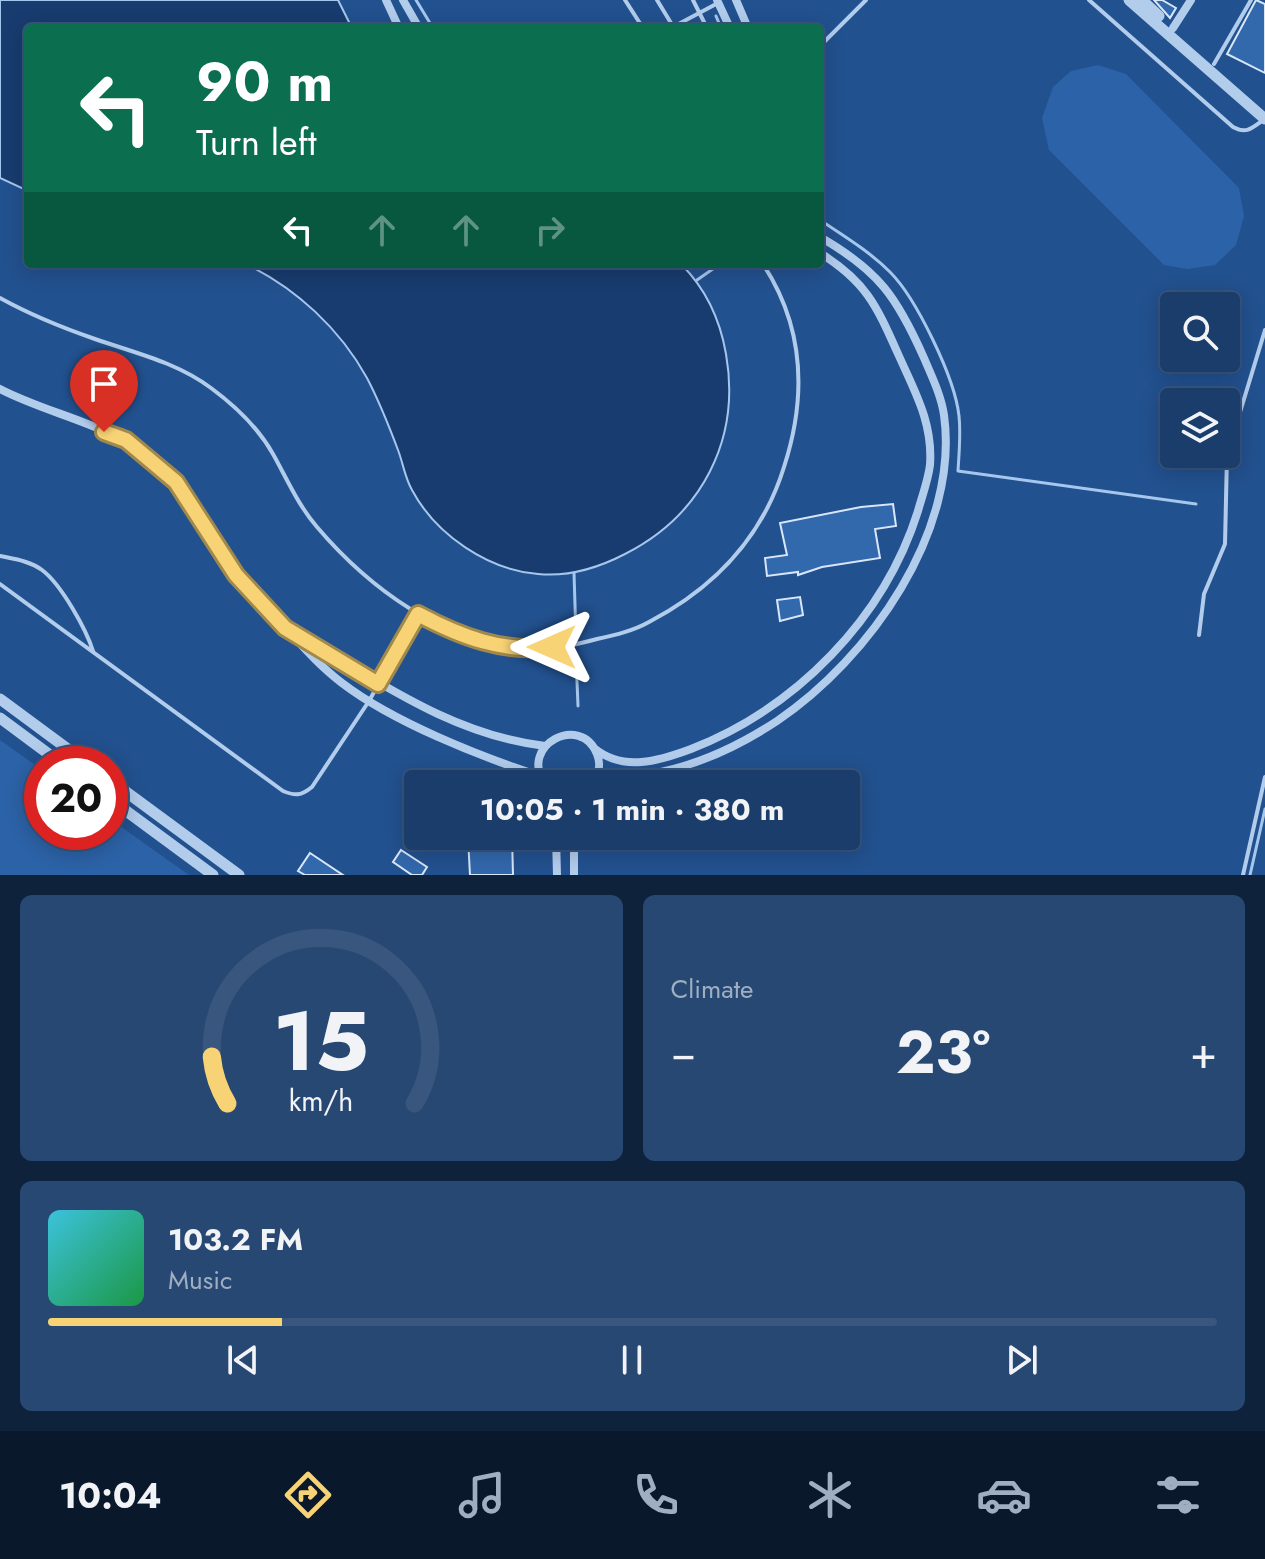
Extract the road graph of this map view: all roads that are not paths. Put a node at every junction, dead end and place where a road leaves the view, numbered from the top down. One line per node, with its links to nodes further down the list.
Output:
1 (386, 0): 15 (street)
2 (403, 0): 16 (street)
3 (625, 0): 17 (lane)
4 (657, 0): 18 (lane)
5 (693, 0): 14 (lane)
6 (736, 0): 22 (street)
7 (866, 0): 24 (lane)
8 (1089, 0): 27 (lane)
9 (1129, 0): 27 (street)
10 (1142, 0): 23 (street)
11 (1191, 0): 23 (street)
12 (1251, 0): 25 (lane)
13 (718, 2): 14 (lane); 21 (street)
14 (700, 13): 19 (lane); 20 (lane)
15 (397, 24)
16 (417, 24)
17 (640, 24)
18 (671, 24)
19 (680, 24)
20 (705, 24)
21 (728, 24)
22 (746, 24)
23 (1173, 28): 25 (street)
24 (824, 42)
25 (1214, 64): 26 (street)
26 (1265, 109)
27 (1265, 119)
28 (824, 240): 51 (street)
29 (824, 256): 47 (street)
30 (765, 268): 36 (lane)
31 (0, 298): 36 (lane)
32 (1265, 330): 38 (lane)
33 (0, 389): 37 (street)
34 (0, 556): 39 (lane)
35 (0, 584): 39 (lane)
36 (418, 614): 40 (lane)
37 (285, 628): 40 (street); 42 (street)
38 (1199, 635)
39 (93, 652): 42 (lane)
40 (378, 684): 42 (lane); 46 (street)
41 (0, 699): 45 (street)
42 (369, 701): 48 (street)
43 (0, 718): 44 (street)
44 (38, 746)
45 (64, 746)
46 (545, 746): 47 (street); 49 (street)
47 (594, 748): 50 (street)
48 (518, 770)
49 (542, 770)
50 (599, 770)
51 (660, 770)
52 (1265, 777): 61 (lane)
53 (128, 793): 58 (street)
54 (128, 812): 57 (street)
55 (556, 850): 59 (street)
56 (574, 850): 60 (street)
57 (213, 875)
58 (239, 875)
59 (557, 875)
60 (574, 875)
61 (1243, 875)

